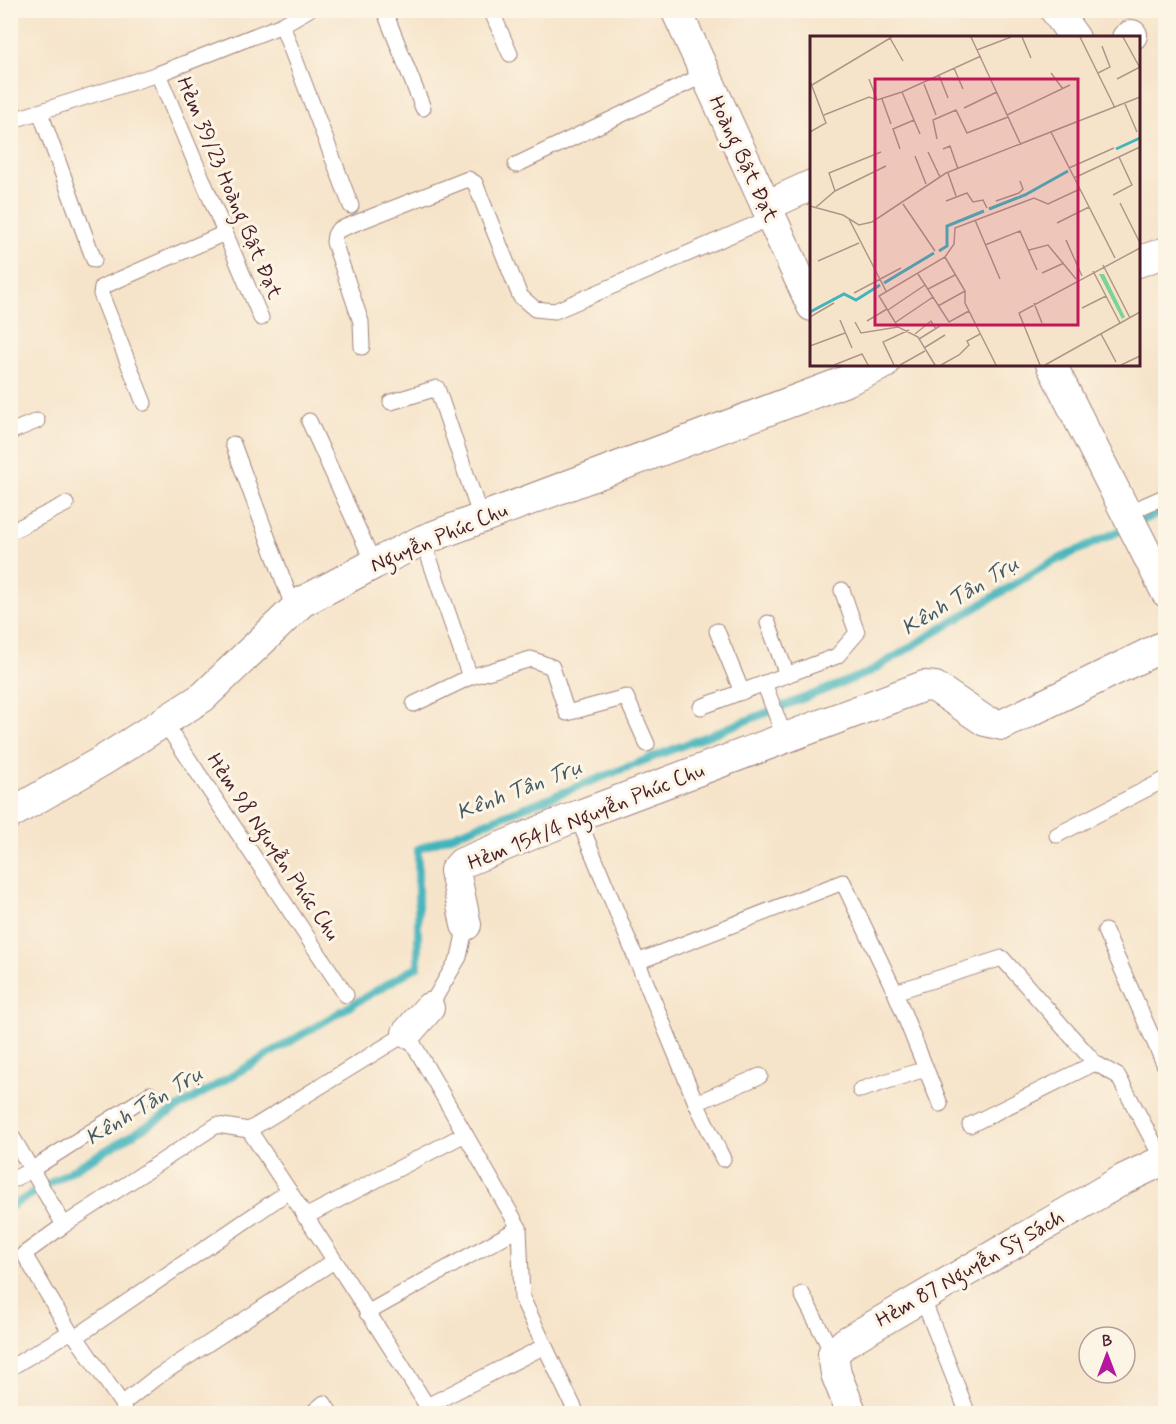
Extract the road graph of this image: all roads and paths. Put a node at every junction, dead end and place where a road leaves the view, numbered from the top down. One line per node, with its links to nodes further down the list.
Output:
1 (308, 10): 6 (lane)
2 (384, 10): 11 (lane)
3 (491, 10): 8 (lane)
4 (675, 10): 10 (street, Hoàng Bật Đạt)
5 (1055, 10): 7 (street)
6 (282, 24): 9 (lane); 16 (lane)
7 (1074, 36)
8 (510, 54)
9 (158, 74): 12 (lane); 18 (lane, Hẻm 39/23 Hoàng Bật Đạt)
10 (704, 75): 14 (lane); 17 (street, Hoàng Bật Đạt)
11 (423, 108)
12 (40, 112): 13 (lane); 20 (lane)
13 (11, 120)
14 (516, 165)
15 (810, 186): 17 (street)
16 (351, 206)
17 (768, 212): 22 (street, Hoàng Bật Đạt); 24 (lane)
18 (225, 233): 23 (lane, Hẻm 39/23 Hoàng Bật Đạt); 29 (lane)
19 (1166, 252): 21 (street)
20 (94, 260)
21 (1140, 261)
22 (810, 302)
23 (261, 318)
24 (362, 347)
25 (875, 366): 27 (street, Nguyễn Phúc Chu)
26 (1052, 366): 37 (street)
27 (842, 373): 36 (street, Nguyễn Phúc Chu)
28 (392, 402): 36 (lane)
29 (144, 403)
30 (37, 421): 32 (lane)
31 (309, 421): 40 (lane)
32 (10, 432)
33 (233, 444): 43 (lane)
34 (1166, 496): 37 (lane)
35 (66, 504): 38 (lane)
36 (481, 518): 39 (street, Nguyễn Phúc Chu)
37 (1127, 518): 41 (street)
38 (10, 532)
39 (423, 540): 40 (street, Nguyễn Phúc Chu); 48 (lane)
40 (374, 564): 43 (street, Nguyễn Phúc Chu)
41 (1158, 573)
42 (842, 590): 47 (lane)
43 (294, 609): 53 (street, Nguyễn Phúc Chu)
44 (768, 623): 47 (lane)
45 (717, 631): 50 (lane)
46 (1166, 645): 54 (street, Hẻm 154/4 Nguyễn Phúc Chu)
47 (787, 675): 49 (lane)
48 (470, 677): 51 (lane); 55 (lane)
49 (766, 688): 50 (lane); 54 (lane)
50 (742, 692): 52 (lane)
51 (414, 704)
52 (701, 707)
53 (164, 722): 57 (street, Nguyễn Phúc Chu); 64 (lane, Hẻm 98 Nguyễn Phúc Chu)
54 (782, 731): 58 (street, Hẻm 154/4 Nguyễn Phúc Chu)
55 (647, 744)
56 (1166, 779): 59 (lane)
57 (10, 814)
58 (577, 816): 60 (street, Hẻm 154/4 Nguyễn Phúc Chu); 62 (lane)
59 (1057, 835)
60 (466, 925): 65 (lane, Hẻm 154/4 Nguyễn Phúc Chu)
61 (1105, 931): 68 (lane)
62 (637, 962): 63 (lane); 73 (lane)
63 (895, 992): 67 (lane); 69 (lane)
64 (346, 995)
65 (429, 1008): 66 (street, Hẻm 154/4 Nguyễn Phúc Chu)
66 (407, 1033): 76 (lane); 78 (lane)
67 (1095, 1063): 75 (lane); 80 (lane)
68 (1166, 1068)
69 (925, 1069): 71 (lane); 74 (lane)
70 (760, 1076): 73 (lane)
71 (860, 1090)
72 (150, 1094): 81 (lane)
73 (696, 1103): 79 (lane)
74 (940, 1104)
75 (970, 1125)
76 (249, 1130): 83 (lane); 85 (lane)
77 (10, 1133): 81 (lane)
78 (465, 1134): 84 (lane); 86 (lane)
79 (723, 1159)
80 (1164, 1160): 89 (street, Hẻm 87 Nguyễn Sỹ Sách)
81 (33, 1174): 82 (lane); 85 (lane)
82 (10, 1181)
83 (289, 1191): 84 (lane); 91 (lane)
84 (305, 1217): 87 (lane)
85 (64, 1225): 91 (lane)
86 (519, 1228): 90 (lane); 92 (lane)
87 (334, 1261): 90 (lane); 95 (lane)
88 (802, 1294): 93 (lane)
89 (922, 1297): 93 (street, Hẻm 87 Nguyễn Sỹ Sách); 100 (lane)
90 (367, 1313): 92 (lane)
91 (73, 1334): 94 (lane); 95 (lane)
92 (545, 1346): 98 (lane)
93 (833, 1354): 99 (street)
94 (10, 1368)
95 (123, 1409)
96 (310, 1413): 97 (lane)
97 (331, 1413)
98 (577, 1413)
99 (852, 1413)
100 (968, 1413)

